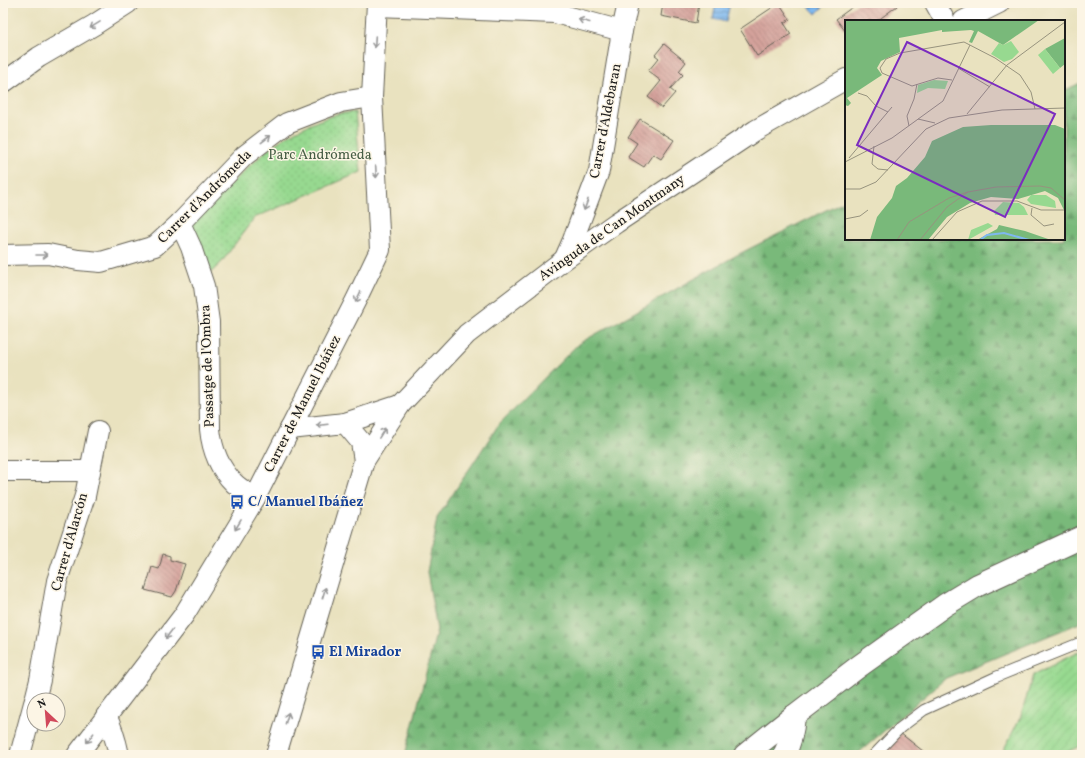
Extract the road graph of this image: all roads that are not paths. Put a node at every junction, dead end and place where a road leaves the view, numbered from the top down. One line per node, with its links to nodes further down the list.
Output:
1 (128, 3): 10 (street, one-way to 10)
2 (628, 3): 8 (street, Carrer d'Aldebaran)
3 (935, 3): 6 (street)
4 (999, 3): 7 (street)
5 (377, 4): 8 (street, one-way to 5); 11 (street, Carrer de Manuel Ibáñez, one-way to 11)
6 (944, 20)
7 (965, 20)
8 (622, 31): 14 (street, Carrer d'Aldebaran, one-way to 14)
9 (845, 80): 14 (street, Avinguda de Can Montmany)
10 (3, 83)
11 (372, 97): 12 (street, Carrer d'Andrómeda, one-way to 11); 17 (street, Carrer de Manuel Ibáñez, one-way to 17)
12 (180, 222): 13 (street, Carrer d'Andrómeda, one-way to 12); 22 (street, Passatge de l'Ombra)
13 (3, 255)
14 (565, 259): 15 (street, Avinguda de Can Montmany)
15 (400, 405): 16 (street, Avinguda de Can Montmany); 19 (street, Avinguda de Can Montmany, one-way to 15)
16 (345, 423): 17 (street, Avinguda de Can Montmany, one-way to 17); 19 (street, Avinguda de Can Montmany)
17 (290, 429): 22 (street, Carrer de Manuel Ibáñez)
18 (98, 431): 21 (street, Carrer d'Alarcón)
19 (364, 461): 32 (street, Avinguda de Can Montmany, one-way to 19)
20 (3, 471): 21 (street)
21 (90, 471): 25 (street, Carrer d'Alarcón)
22 (255, 498): 26 (street, Carrer de Manuel Ibáñez, one-way to 26)
23 (1082, 537): 27 (main road)
24 (1082, 642): 35 (lane)
25 (37, 692)
26 (106, 716): 30 (street, Carrer de Manuel Ibáñez, one-way to 30); 31 (street)
27 (794, 716): 33 (main road); 34 (main road)
28 (26, 732): 29 (street)
29 (20, 755)
30 (77, 755)
31 (119, 755)
32 (276, 755)
33 (745, 755)
34 (784, 755)
35 (874, 755)

